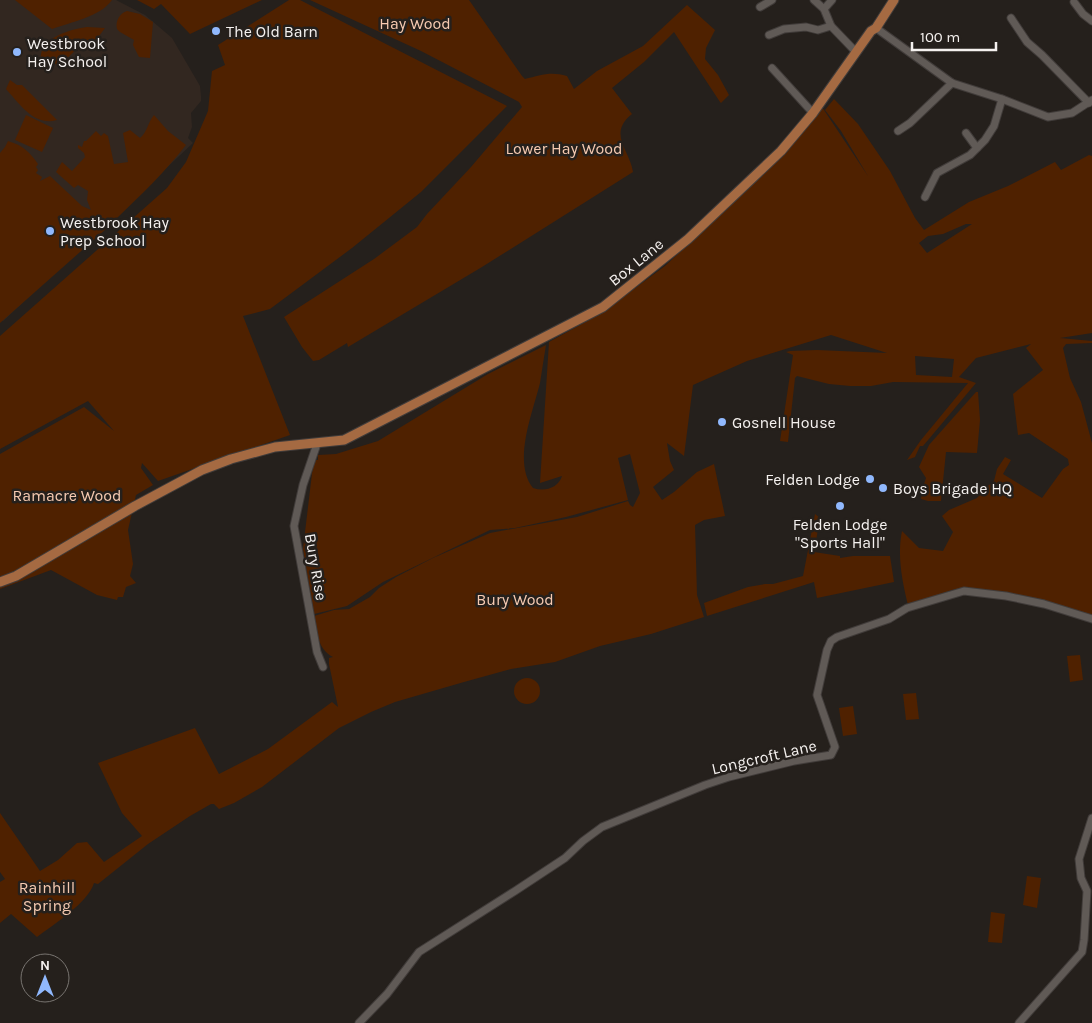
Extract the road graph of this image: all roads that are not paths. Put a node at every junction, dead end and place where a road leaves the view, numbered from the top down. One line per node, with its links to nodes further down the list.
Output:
1 (772, 0): 6 (street)
2 (814, 0): 7 (street)
3 (832, 0): 7 (street)
4 (894, 0): 11 (main road, Box Lane)
5 (1074, 2): 9 (street)
6 (760, 7)
7 (824, 10): 10 (street)
8 (1011, 18): 17 (street)
9 (1092, 21)
10 (832, 26): 12 (street); 13 (street)
11 (876, 28): 13 (main road, Box Lane); 15 (street)
12 (769, 35)
13 (856, 52): 18 (main road, Box Lane)
14 (772, 68): 18 (street)
15 (952, 83): 16 (street); 19 (street)
16 (1002, 99): 17 (street); 21 (street)
17 (1090, 101)
18 (813, 113): 23 (main road, Box Lane)
19 (898, 131)
20 (966, 133): 21 (street)
21 (977, 148): 22 (street)
22 (925, 196)
23 (317, 444): 24 (main road, Box Lane); 26 (street, Bury Rise)
24 (0, 582)
25 (1092, 619): 28 (street, Longcroft Lane)
26 (322, 667)
27 (1092, 818): 29 (street)
28 (359, 1023)
29 (1019, 1023)

